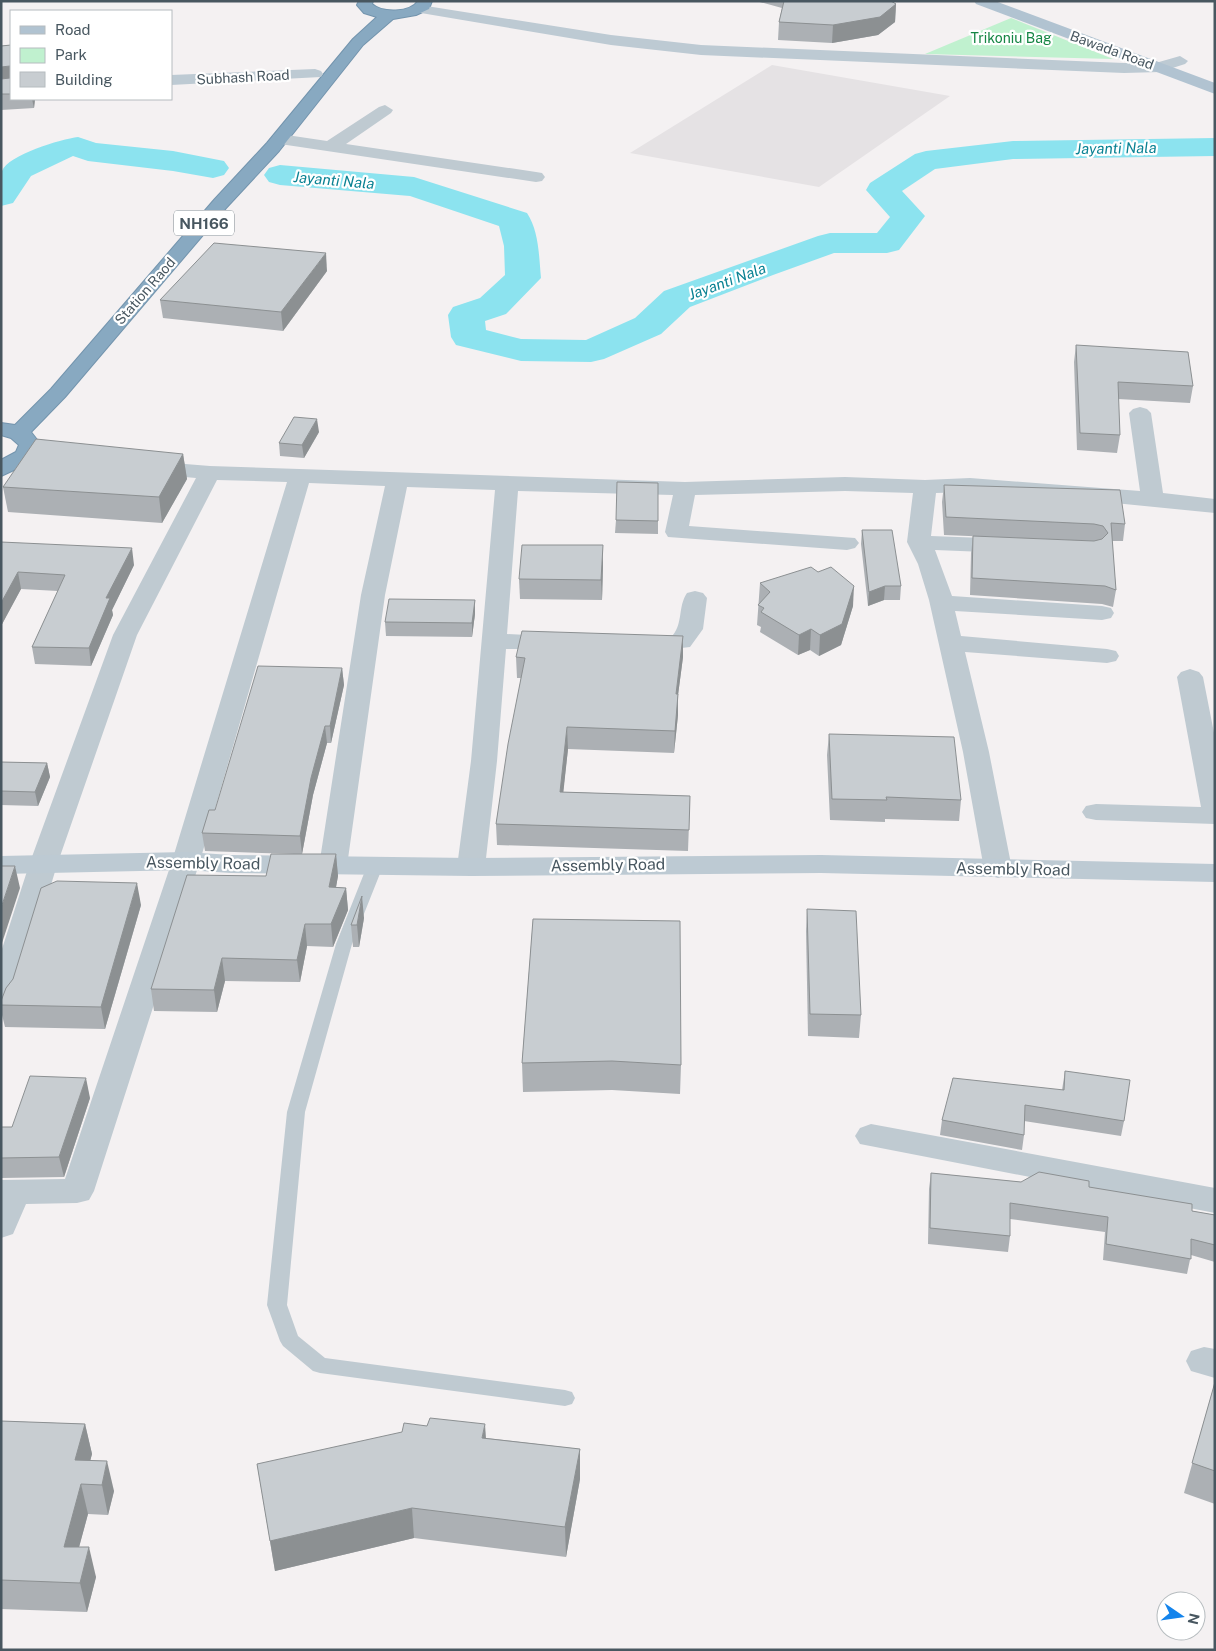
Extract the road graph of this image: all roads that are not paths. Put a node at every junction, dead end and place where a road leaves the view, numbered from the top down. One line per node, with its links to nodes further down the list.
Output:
1 (981, 1): 7 (main road, Bawada Road)
2 (1001, 1): 6 (main road, Bawada Road)
3 (423, 5): 5 (highway, NH166); 7 (street)
4 (368, 6): 5 (highway, NH166); 8 (highway, NH166)
5 (390, 14): 12 (highway, Station Raod / NH166)
6 (1187, 63): 7 (street)
7 (1160, 67): 10 (main road, Bawada Road)
8 (316, 74): 9 (street, Subhash Road); 16 (highway, NH166)
9 (172, 80)
10 (1215, 89)
11 (385, 110): 13 (street)
12 (280, 139): 13 (street); 16 (highway, Station Raod / NH166)
13 (331, 146): 14 (street)
14 (536, 177)
15 (1140, 413): 25 (street)
16 (19, 440): 18 (highway, NH166)
17 (122, 465): 19 (street)
18 (1, 469)
19 (210, 473): 20 (street); 44 (street)
20 (300, 477): 21 (street); 42 (street)
21 (397, 480): 22 (street); 45 (street)
22 (507, 484): 24 (street); 33 (street)
23 (926, 486): 24 (street); 25 (street); 27 (street)
24 (684, 489): 28 (street)
25 (1152, 497): 26 (street)
26 (1215, 506)
27 (919, 542): 29 (street); 31 (street)
28 (847, 543)
29 (1033, 548)
30 (695, 598): 36 (street)
31 (941, 603): 32 (street); 35 (street)
32 (1102, 613)
33 (493, 640): 34 (street); 47 (street)
34 (582, 643)
35 (951, 643): 37 (street); 48 (street)
36 (621, 644)
37 (1107, 656)
38 (1190, 677): 39 (street)
39 (1215, 808)
40 (1096, 812): 41 (street)
41 (1215, 816)
42 (186, 861): 44 (street, Assembly Road); 45 (street, Assembly Road); 52 (street)
43 (1, 865): 44 (street, Assembly Road)
44 (44, 865): 50 (street)
45 (333, 866): 46 (street, Assembly Road)
46 (376, 866): 47 (street, Assembly Road); 55 (lane)
47 (471, 867): 48 (street, Assembly Road)
48 (998, 869): 49 (street, Assembly Road)
49 (1215, 872)
50 (1, 1001)
51 (870, 1136): 53 (street)
52 (8, 1192): 54 (street)
53 (1215, 1201)
54 (1, 1225)
55 (565, 1398)

